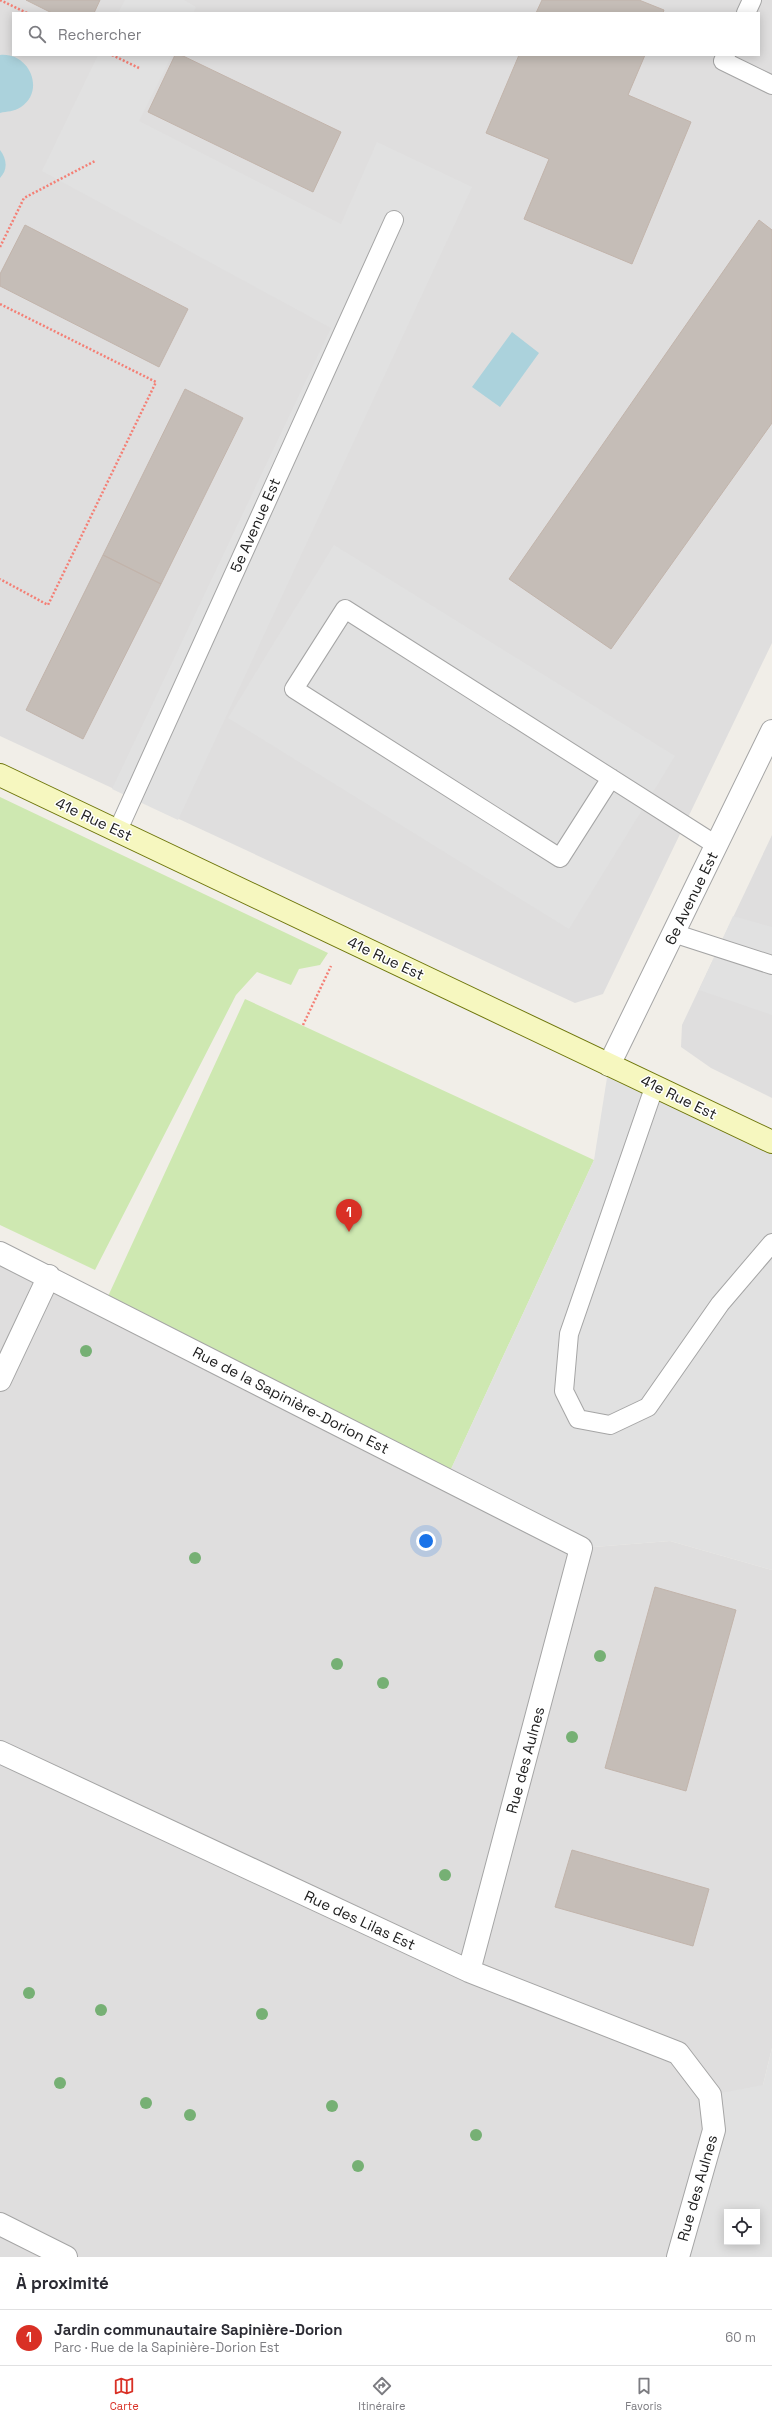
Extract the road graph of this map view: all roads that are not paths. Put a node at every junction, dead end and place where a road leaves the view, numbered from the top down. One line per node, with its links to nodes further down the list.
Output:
1 (752, 0): 2 (lane)
2 (746, 12)
3 (726, 56): 4 (lane)
4 (772, 84)
5 (394, 220): 9 (lane, 5e Avenue Est)
6 (772, 731): 10 (street, 6e Avenue Est)
7 (0, 776): 9 (street, 41e Rue Est)
8 (611, 778): 8 (lane); 10 (lane)
9 (118, 830): 13 (street, 41e Rue Est)
10 (716, 845): 11 (street, 6e Avenue Est)
11 (673, 933): 12 (lane); 13 (street, 6e Avenue Est)
12 (772, 965)
13 (609, 1064): 14 (street, 41e Rue Est)
14 (656, 1085): 15 (street, 41e Rue Est); 16 (lane)
15 (772, 1142)
16 (772, 1243)
17 (0, 1253): 18 (street, Rue de la Sapinière-Dorion Est)
18 (48, 1276): 19 (street); 20 (street, Rue de la Sapinière-Dorion Est)
19 (0, 1380)
20 (581, 1548): 22 (street, Rue des Aulnes)
21 (0, 1752): 22 (street, Rue des Lilas Est)
22 (469, 1971): 23 (street, Rue des Lilas Est)
23 (710, 2095): 26 (street, Rue des Aulnes)
24 (0, 2224): 25 (street)
25 (66, 2257)
26 (678, 2257)

